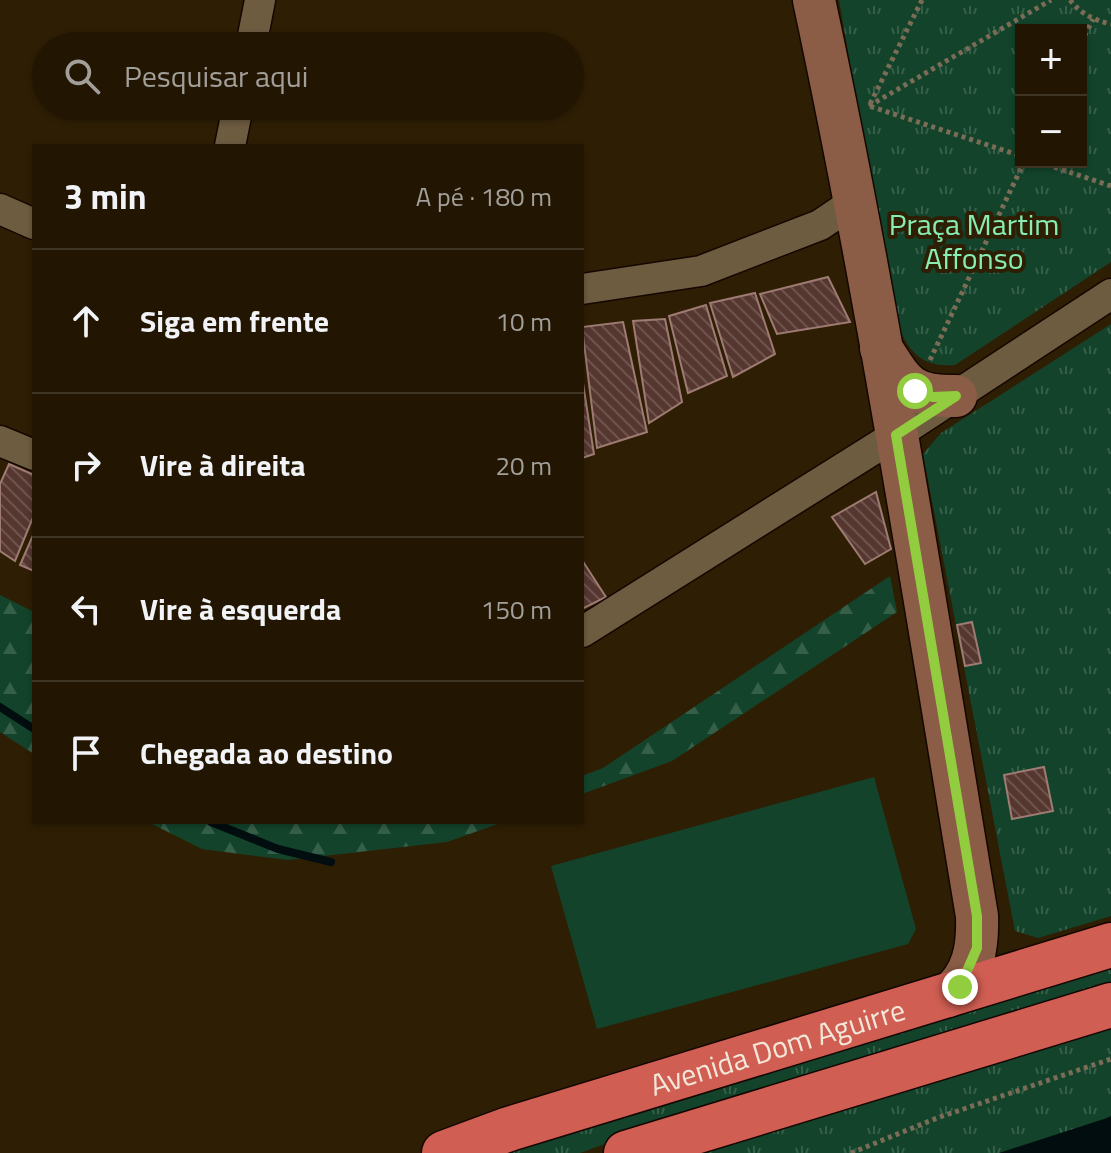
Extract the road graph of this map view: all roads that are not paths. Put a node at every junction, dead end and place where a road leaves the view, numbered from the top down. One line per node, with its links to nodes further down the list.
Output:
1 (260, 0): 3 (street)
2 (814, 0): 6 (street)
3 (254, 32)
4 (235, 120): 5 (street)
5 (230, 144)
6 (854, 202): 9 (street); 11 (street)
7 (0, 209): 8 (street)
8 (32, 223)
9 (584, 289)
10 (1105, 300): 12 (street)
11 (880, 347): 12 (street); 13 (street)
12 (956, 396): 13 (street)
13 (896, 435): 16 (street); 18 (street)
14 (0, 441): 15 (street)
15 (32, 454)
16 (584, 631)
17 (1111, 945): 18 (highway, Avenida Dom Aguirre)
18 (948, 996): 20 (highway, Avenida Dom Aguirre)
19 (1111, 1005): 21 (highway, Avenida Dom Aguirre)
20 (444, 1153)
21 (626, 1153)

